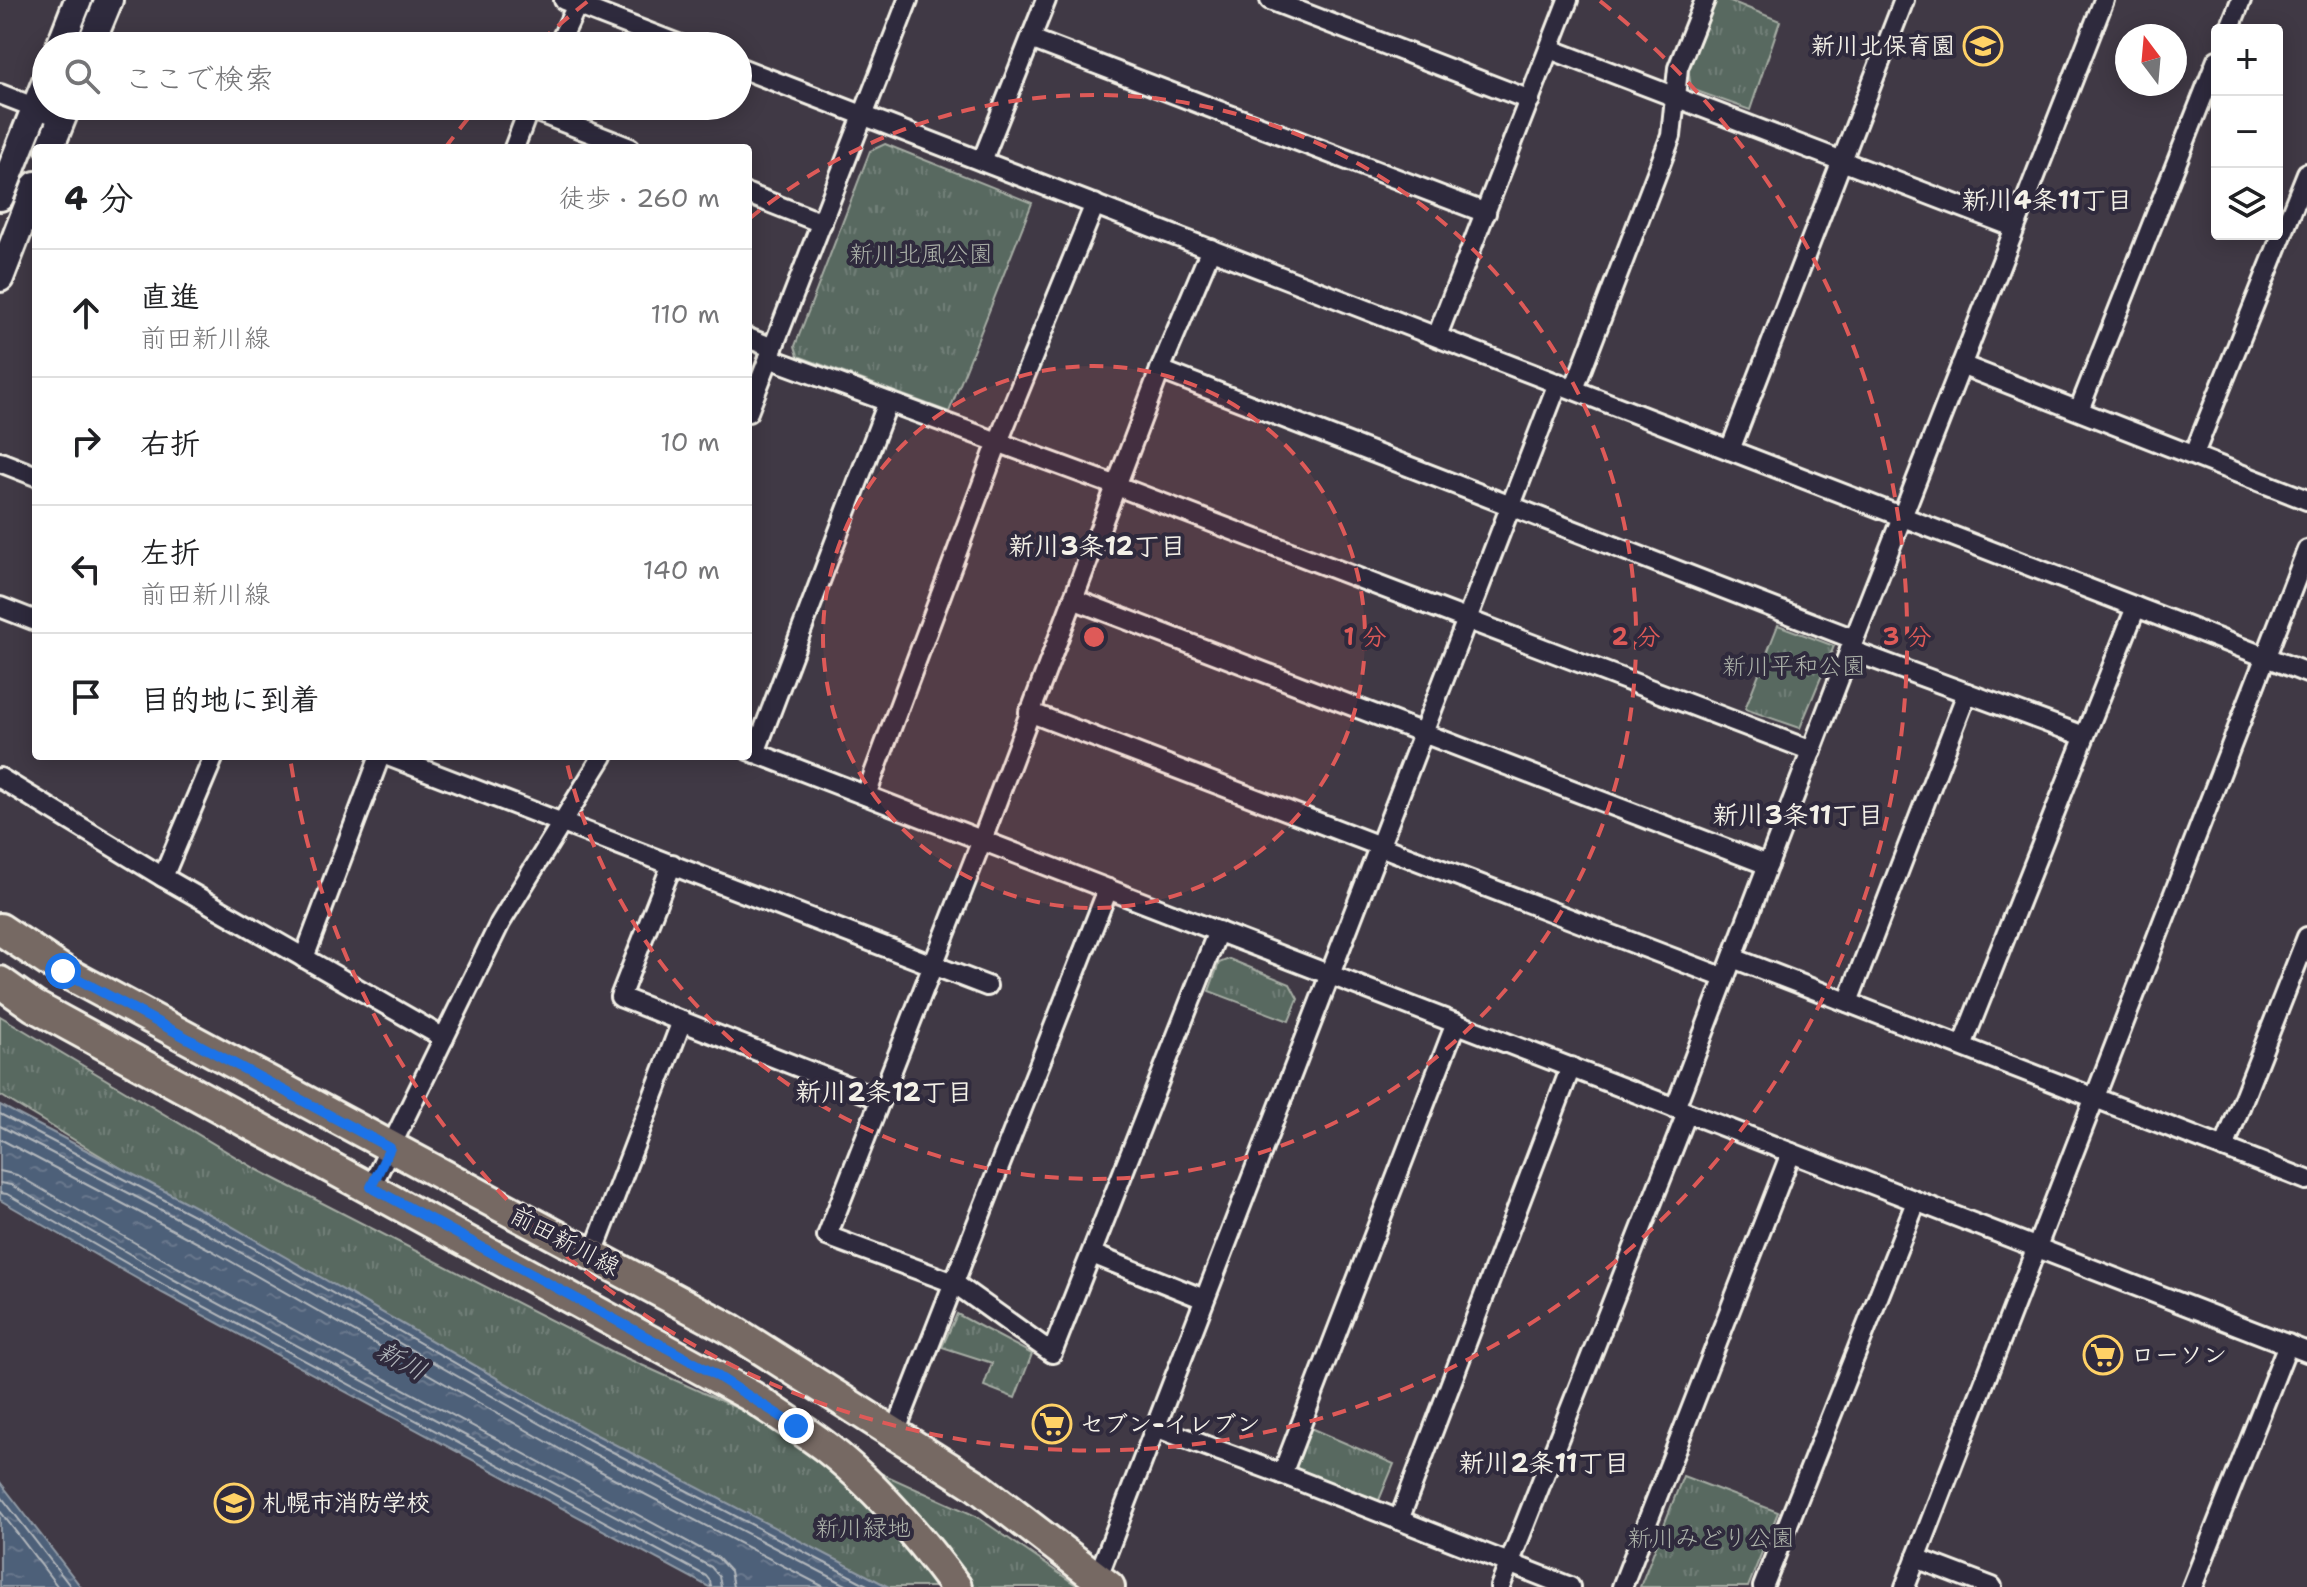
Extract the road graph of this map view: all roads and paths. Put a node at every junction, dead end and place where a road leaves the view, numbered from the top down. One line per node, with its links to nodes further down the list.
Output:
1 (78, 0): 13 (street)
2 (109, 0): 14 (street)
3 (908, 0): 25 (street)
4 (1046, 0): 17 (street)
5 (1270, 0): 23 (street)
6 (1568, 0): 18 (street)
7 (1705, 0): 22 (street)
8 (1904, 0): 33 (street)
9 (2104, 0): 42 (street)
10 (2241, 0): 12 (street)
11 (570, 2): 15 (street); 16 (street)
12 (2231, 24)
13 (65, 32)
14 (96, 32)
15 (562, 32)
16 (647, 32)
17 (1031, 39): 34 (street); 40 (street)
18 (1550, 49): 22 (street); 23 (street)
19 (752, 72): 25 (street)
20 (2211, 75): 53 (street)
21 (0, 94): 24 (street)
22 (1675, 96): 33 (street); 50 (street)
23 (1530, 100): 40 (street)
24 (32, 107)
25 (863, 115): 34 (street); 41 (street)
26 (32, 116): 38 (street)
27 (61, 120): 30 (street)
28 (523, 120): 31 (street)
29 (560, 120): 32 (street)
30 (52, 144)
31 (515, 144)
32 (620, 144)
33 (1840, 160): 42 (street); 55 (street)
34 (982, 161): 39 (street)
35 (2307, 173): 56 (street)
36 (32, 195): 44 (street)
37 (752, 196): 41 (street)
38 (0, 197)
39 (1095, 204): 43 (street); 54 (street)
40 (1486, 213): 45 (street)
41 (822, 223): 47 (street)
42 (2014, 227): 48 (street)
43 (1211, 249): 45 (street); 49 (street)
44 (0, 278)
45 (1437, 336): 50 (street)
46 (752, 341): 47 (street)
47 (771, 353): 51 (street); 52 (street)
48 (1961, 365): 53 (street); 62 (street)
49 (1160, 370): 59 (street); 61 (street)
50 (1566, 386): 55 (street); 61 (street)
51 (752, 402)
52 (888, 402): 54 (street); 76 (street)
53 (2079, 410): 56 (street)
54 (998, 442): 59 (street); 83 (street)
55 (1730, 450): 62 (street)
56 (2194, 454): 60 (street)
57 (0, 462): 58 (street)
58 (32, 474)
59 (1117, 486): 64 (street); 68 (street)
60 (2307, 500)
61 (1510, 506): 68 (street); 69 (street)
62 (1903, 517): 66 (street); 69 (street)
63 (2307, 550): 70 (street)
64 (1073, 599): 73 (street); 74 (street)
65 (0, 607): 67 (street)
66 (2136, 607): 70 (street); 75 (street)
67 (32, 619)
68 (1466, 619): 74 (street); 77 (street)
69 (1852, 644): 72 (street); 77 (street)
70 (2266, 657): 71 (street); 107 (street)
71 (2307, 673)
72 (1967, 693): 75 (street); 101 (street)
73 (1029, 712): 85 (street); 86 (street)
74 (1422, 732): 86 (street); 88 (street)
75 (2084, 736): 105 (street)
76 (752, 751): 83 (street)
77 (1812, 751): 88 (street)
78 (212, 760): 89 (street)
79 (378, 760): 94 (street)
80 (398, 760): 84 (street)
81 (601, 760): 84 (street)
82 (0, 778): 89 (street)
83 (866, 795): 85 (street)
84 (562, 823): 87 (street); 104 (street)
85 (982, 840): 90 (street); 96 (street)
86 (1378, 847): 97 (street); 98 (street)
87 (672, 864): 96 (street); 102 (street)
88 (1768, 865): 95 (street)
89 (163, 877): 94 (street)
90 (1108, 889): 92 (street); 119 (street)
91 (0, 929): 110 (main road, 前田新川線)
92 (1218, 931): 97 (street); 117 (street)
93 (2307, 937): 111 (street)
94 (304, 958): 104 (street)
95 (1733, 958): 98 (street); 101 (street)
96 (931, 965): 100 (street); 108 (street)
97 (1329, 974): 103 (street); 120 (street)
98 (1725, 978): 109 (street)
99 (0, 982): 114 (main road, 前田新川線)
100 (987, 986)
101 (1848, 1002): 105 (street)
102 (682, 1021): 108 (street); 118 (street)
103 (1456, 1023): 106 (street); 125 (street)
104 (444, 1038): 110 (street)
105 (1962, 1046): 107 (street)
106 (1571, 1067): 109 (street); 126 (street)
107 (2095, 1097): 111 (street); 116 (street)
108 (880, 1099): 119 (street)
109 (1681, 1110): 112 (street); 128 (street)
110 (390, 1148): 114 (street); 118 (main road, 前田新川線)
111 (2224, 1148): 113 (street)
112 (1791, 1153): 115 (street); 133 (street)
113 (2307, 1180)
114 (371, 1187): 130 (main road, 前田新川線)
115 (1916, 1202): 116 (street); 134 (street)
116 (2037, 1248): 121 (street); 127 (street)
117 (1092, 1254): 119 (street); 120 (street)
118 (592, 1256): 124 (main road, 前田新川線)
119 (954, 1283): 124 (street)
120 (1204, 1299): 123 (street)
121 (2288, 1344): 122 (street); 137 (street)
122 (2307, 1352)
123 (1155, 1427): 125 (street); 129 (street)
124 (895, 1433): 129 (main road, 前田新川線)
125 (1282, 1474): 126 (street)
126 (1399, 1520): 128 (street)
127 (1916, 1558): 135 (street); 136 (street)
128 (1509, 1563): 131 (street); 132 (street)
129 (1103, 1583)
130 (956, 1587)
131 (1500, 1587)
132 (1570, 1587)
133 (1622, 1587)
134 (1763, 1587)
135 (1905, 1587)
136 (1992, 1587)
137 (2192, 1587)

